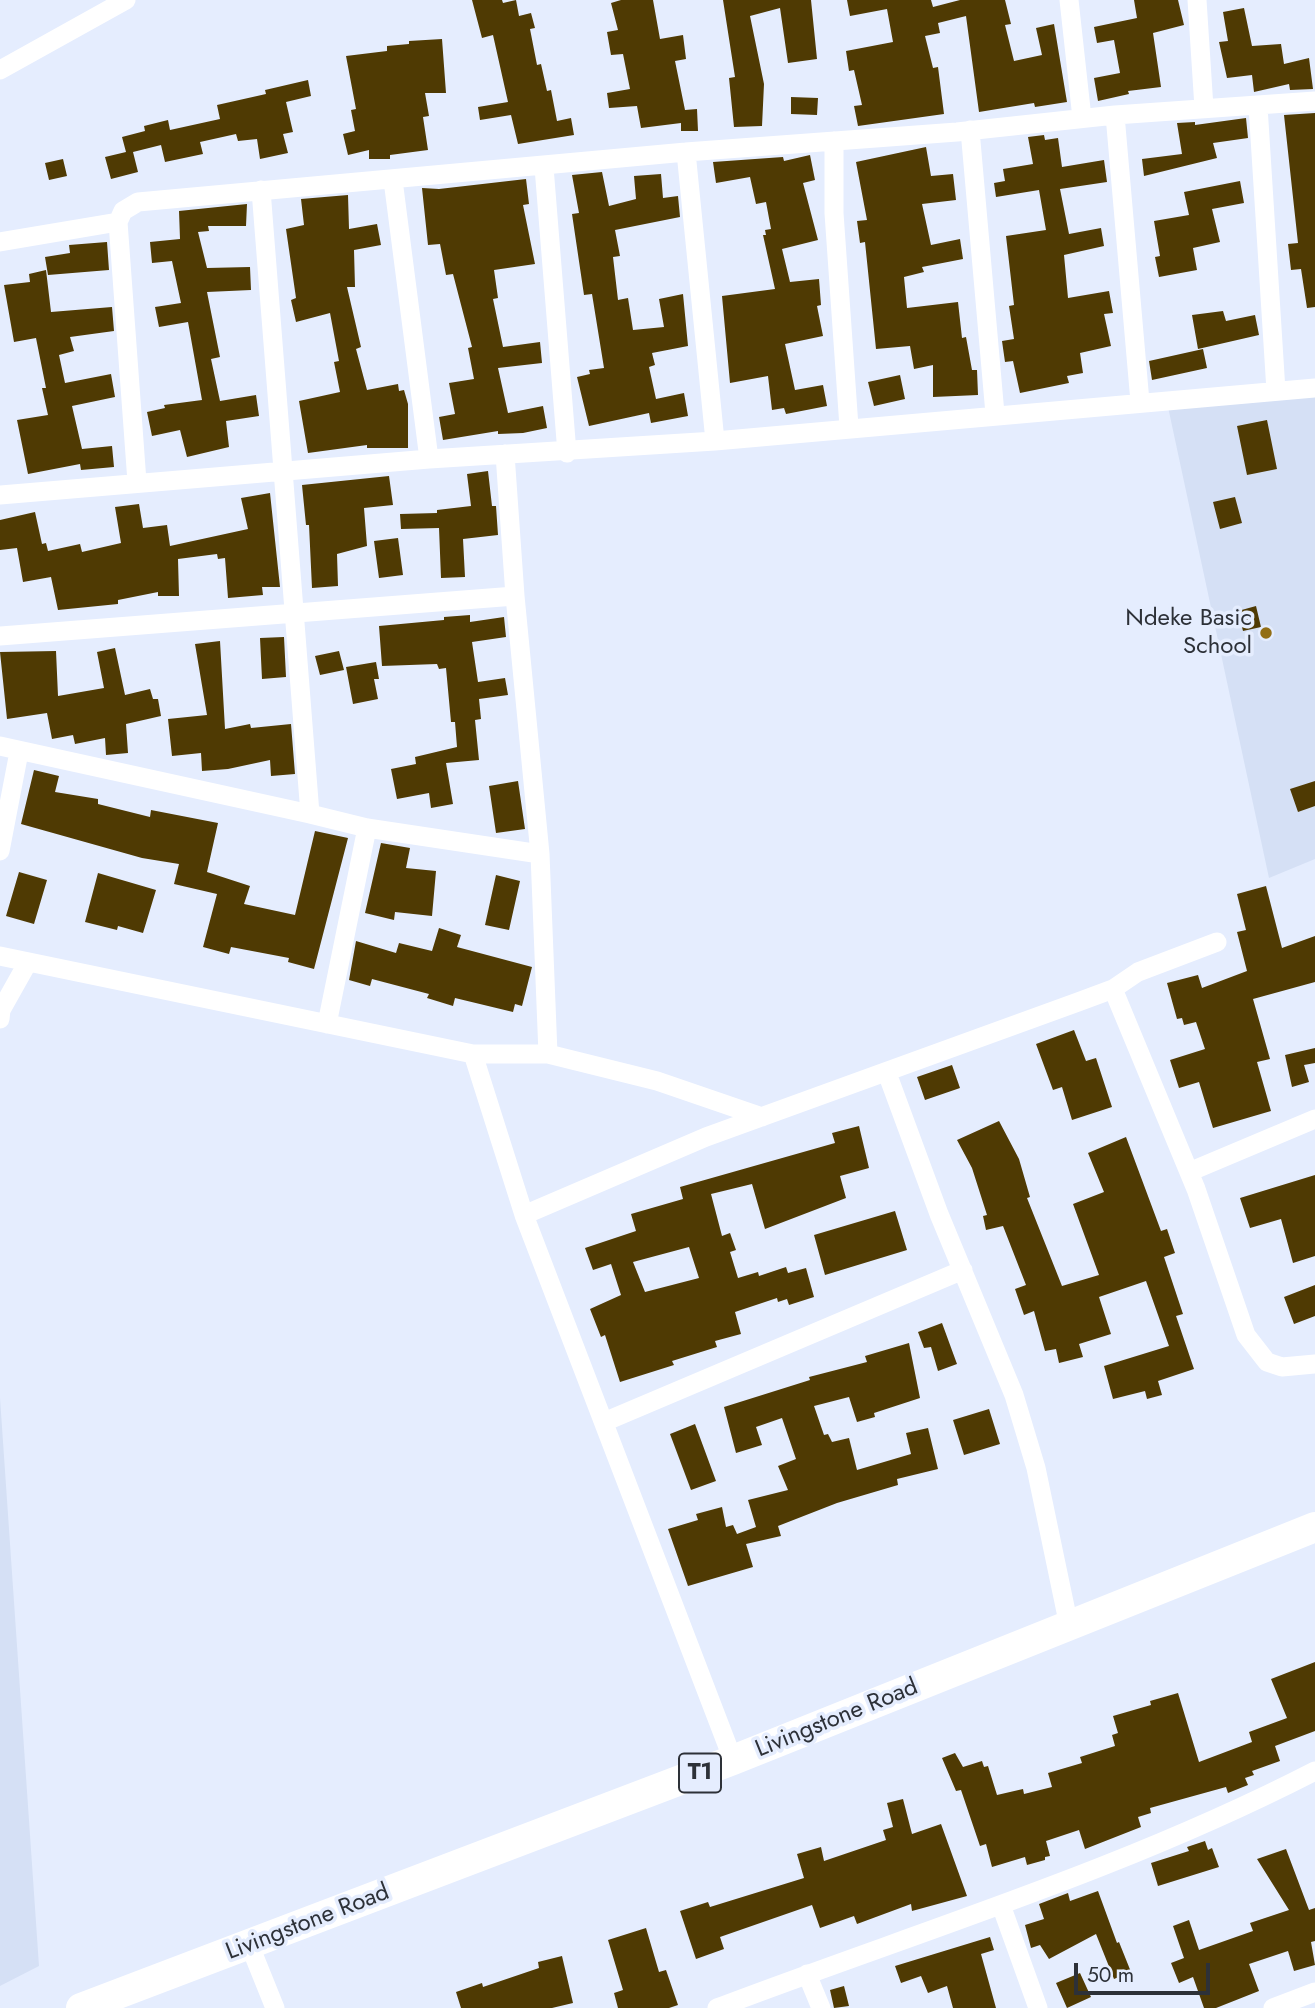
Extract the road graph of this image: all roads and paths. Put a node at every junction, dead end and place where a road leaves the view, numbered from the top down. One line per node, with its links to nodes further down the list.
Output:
1 (126, 0): 4 (street)
2 (1069, 0): 9 (street)
3 (1197, 0): 7 (street)
4 (0, 70)
5 (1315, 101): 6 (street)
6 (1258, 106): 7 (street); 19 (street)
7 (1204, 108): 8 (street)
8 (1115, 115): 9 (street); 20 (street)
9 (1082, 118): 10 (street)
10 (970, 130): 11 (street); 21 (street)
11 (834, 141): 12 (street); 22 (street)
12 (686, 152): 13 (street); 23 (street)
13 (544, 167): 14 (street); 24 (street)
14 (393, 180): 15 (street); 26 (street)
15 (261, 190): 16 (street); 27 (street)
16 (118, 222): 17 (street); 28 (street)
17 (0, 242)
18 (1315, 388): 19 (street)
19 (1276, 391): 20 (street)
20 (1140, 402): 21 (street)
21 (995, 414): 22 (street)
22 (849, 427): 23 (street)
23 (715, 441): 24 (street)
24 (567, 453): 25 (street)
25 (505, 454): 26 (street); 30 (street)
26 (429, 459): 27 (street)
27 (284, 472): 28 (street); 31 (street)
28 (137, 482): 29 (street)
29 (0, 495)
30 (515, 596): 31 (street); 37 (street)
31 (295, 614): 32 (street); 34 (street)
32 (0, 636)
33 (9, 749): 34 (street); 36 (street)
34 (310, 814): 35 (street)
35 (367, 828): 37 (street); 43 (street)
36 (0, 850)
37 (540, 854): 45 (street)
38 (1217, 942): 41 (street)
39 (0, 956): 40 (street)
40 (29, 962): 42 (street); 43 (street)
41 (1114, 989): 46 (street); 49 (street)
42 (0, 1019)
43 (327, 1024): 44 (street)
44 (472, 1054): 45 (street); 50 (street)
45 (548, 1054): 47 (street)
46 (887, 1073): 47 (street); 51 (street)
47 (762, 1117): 50 (street)
48 (1315, 1119): 49 (street)
49 (1189, 1172): 52 (street)
50 (524, 1215): 53 (street)
51 (963, 1270): 53 (street); 55 (street)
52 (1315, 1364)
53 (604, 1422): 56 (street)
54 (1315, 1527): 55 (highway, Livingstone Road / T1)
55 (1069, 1626): 56 (highway, Livingstone Road / T1)
56 (733, 1760): 59 (highway, Livingstone Road / T1)
57 (1315, 1772): 58 (street)
58 (1001, 1905): 60 (street); 66 (street)
59 (250, 1946): 62 (highway, Livingstone Road / T1); 63 (street)
60 (807, 1974): 64 (street); 65 (street)
61 (1315, 1992): 67 (street)
62 (81, 2008)
63 (275, 2008)
64 (717, 2008)
65 (821, 2008)
66 (1038, 2008)
67 (1273, 2008)

